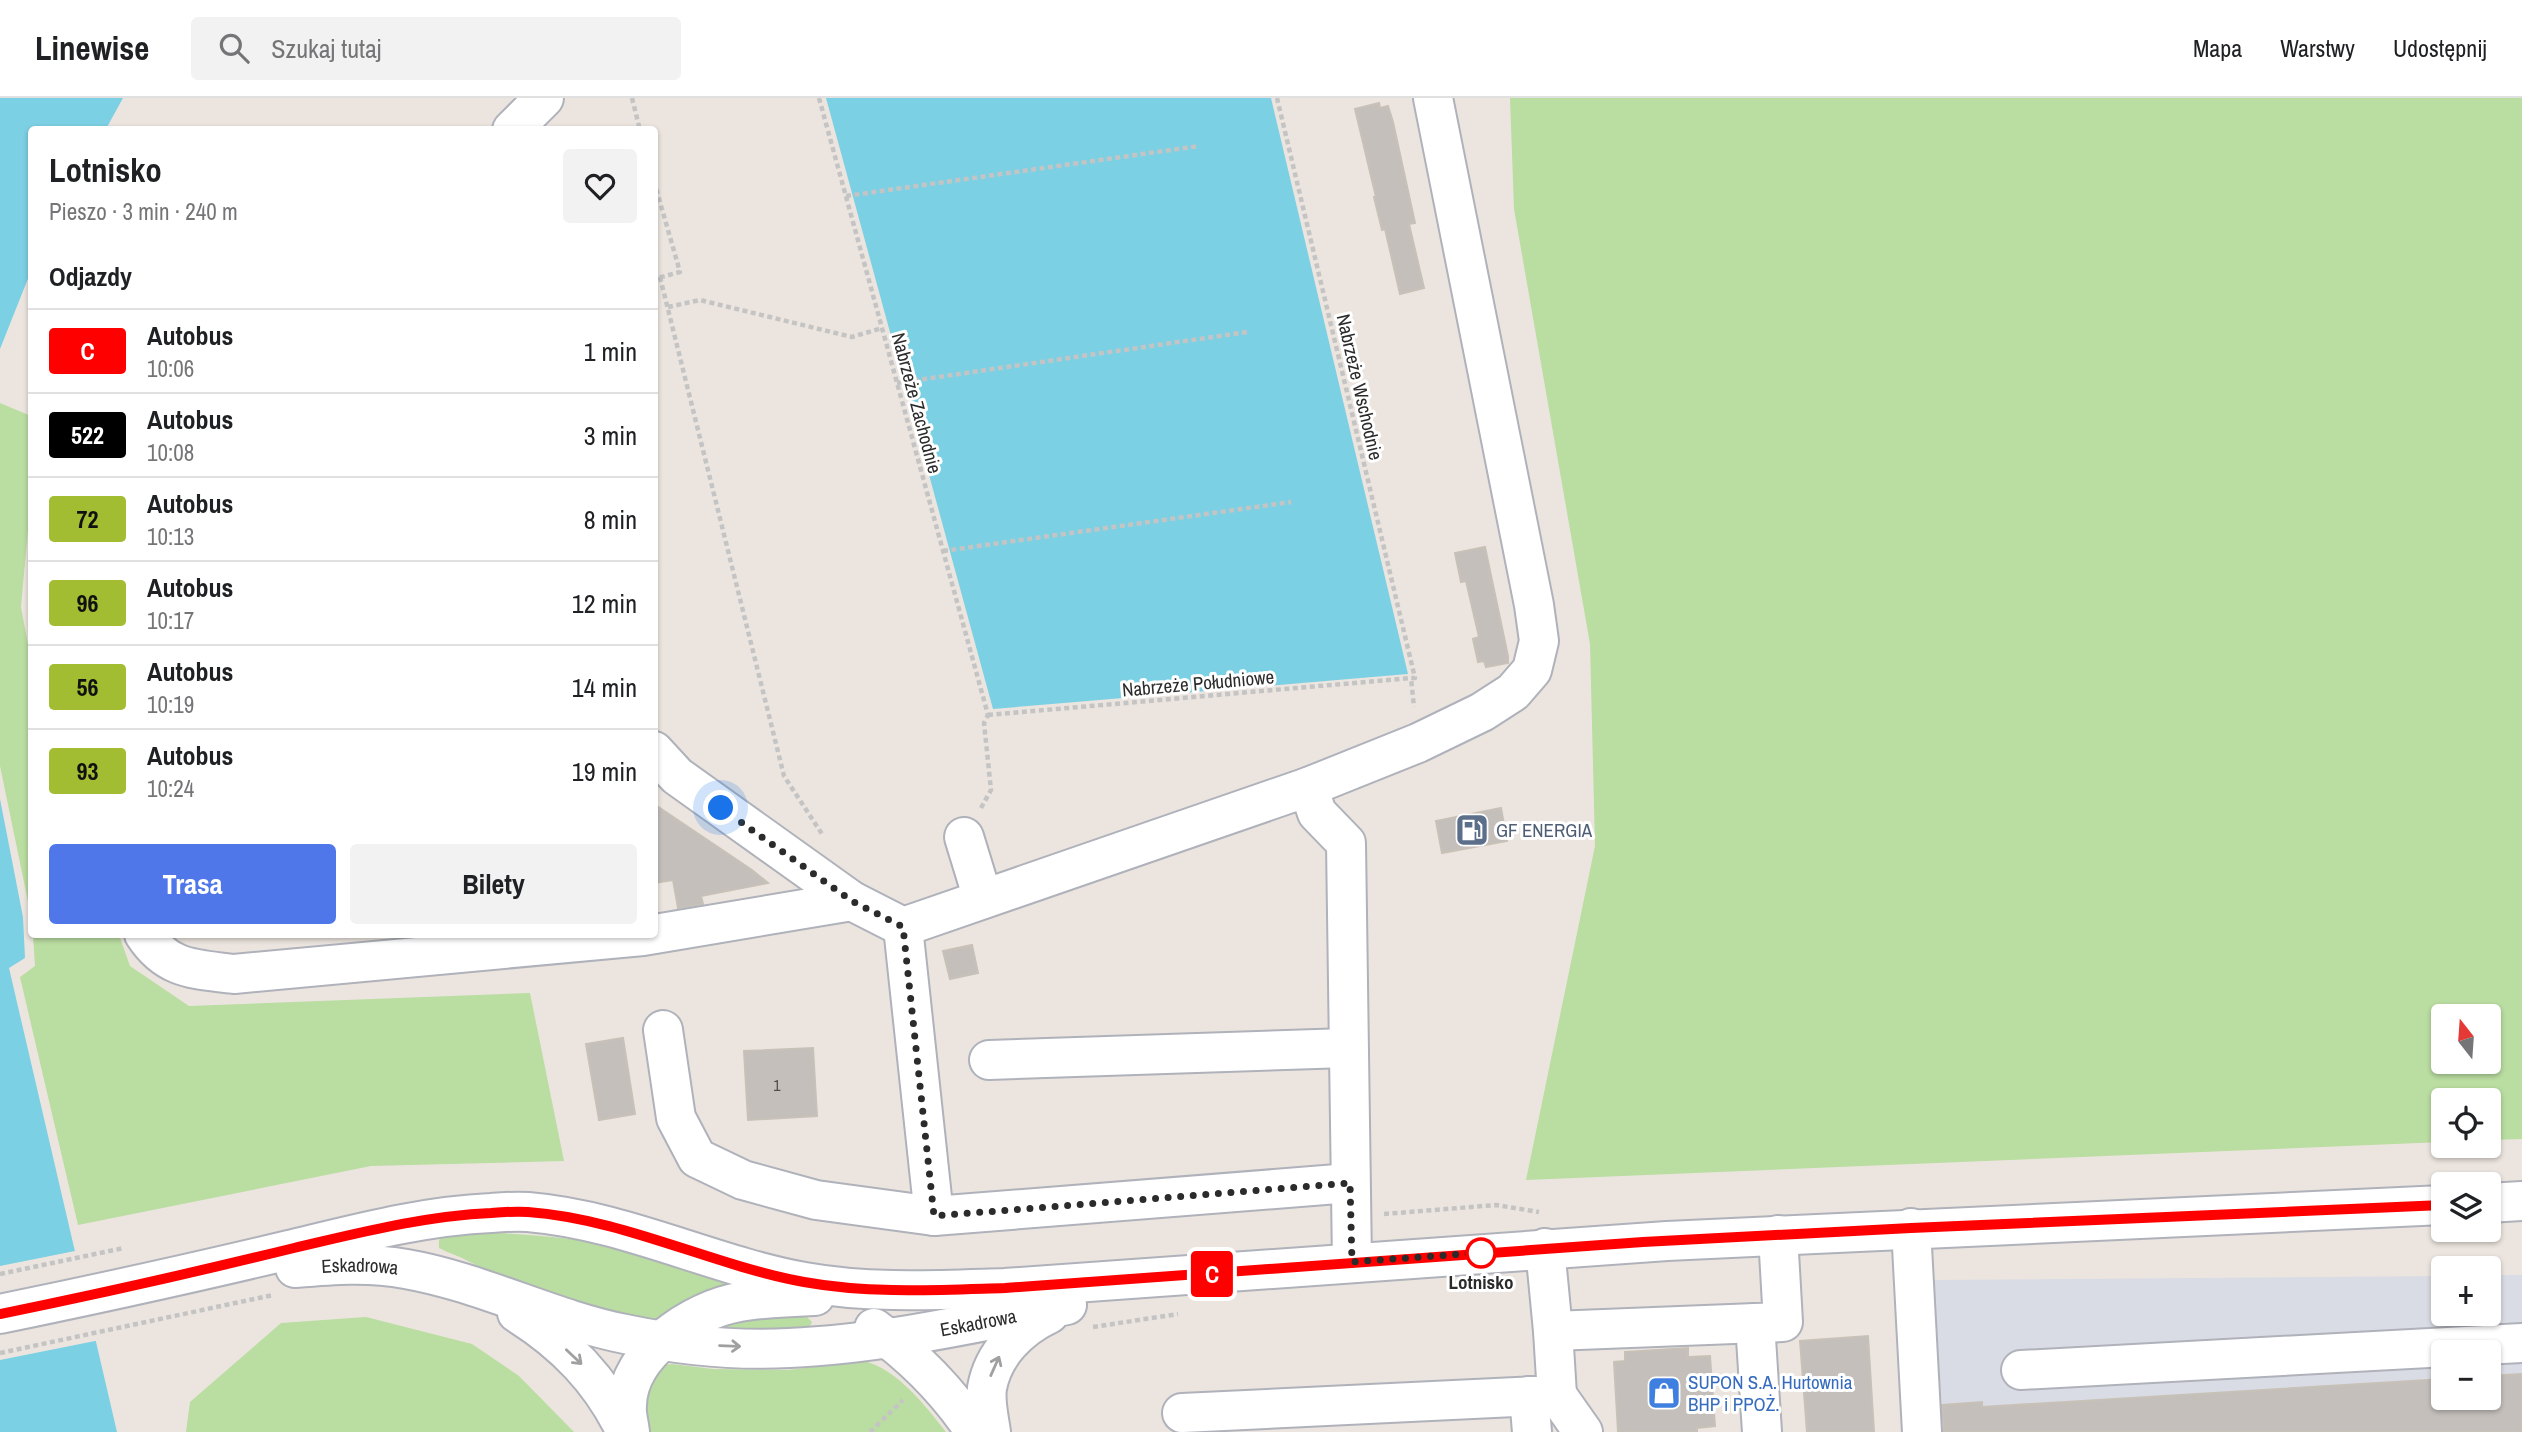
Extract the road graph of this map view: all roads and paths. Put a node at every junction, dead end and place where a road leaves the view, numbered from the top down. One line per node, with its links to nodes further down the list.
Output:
1 (544, 98): 6 (street)
2 (632, 98): 7 (path)
3 (819, 98): 10 (path, Nabrzeże Zachodnie)
4 (1277, 98): 19 (path, Nabrzeże Wschodnie)
5 (1433, 98): 22 (street)
6 (516, 126)
7 (639, 126)
8 (1199, 146): 10 (path)
9 (658, 195): 11 (path)
10 (846, 196): 14 (path, Nabrzeże Zachodnie)
11 (658, 278)
12 (658, 281): 13 (path)
13 (668, 307): 14 (path); 23 (path)
14 (882, 328): 16 (path, Nabrzeże Zachodnie)
15 (1247, 332): 16 (path)
16 (897, 383): 18 (path, Nabrzeże Zachodnie)
17 (1291, 502): 18 (path)
18 (943, 551): 20 (path, Nabrzeże Zachodnie)
19 (1411, 678): 20 (path, Nabrzeże Południowe)
20 (988, 715): 24 (path, Nabrzeże Zachodnie)
21 (658, 755): 26 (street)
22 (1308, 787): 25 (street); 32 (street)
23 (823, 835)
24 (964, 837): 25 (street)
25 (983, 899): 27 (street)
26 (852, 901): 27 (street); 28 (street)
27 (903, 927): 38 (street)
28 (658, 933)
29 (147, 938): 30 (street)
30 (621, 938)
31 (663, 1030): 38 (street)
32 (1347, 1048): 33 (street); 34 (street)
33 (989, 1060)
34 (1350, 1183): 38 (street); 43 (street)
35 (2522, 1201): 36 (street)
36 (2501, 1202)
37 (2431, 1206): 39 (street)
38 (934, 1216)
39 (1911, 1228): 40 (street); 70 (street)
40 (1778, 1235): 41 (street); 54 (street)
41 (1545, 1248): 43 (street); 55 (street)
42 (118, 1249): 46 (path)
43 (1352, 1262): 45 (street)
44 (763, 1272): 48 (street, Eskadrowa); 49 (street, Eskadrowa); 51 (street, Eskadrowa)
45 (1237, 1272): 49 (street, Eskadrowa); 52 (street, Eskadrowa)
46 (0, 1273)
47 (456, 1281): 48 (street, Eskadrowa); 57 (street, Eskadrowa); 64 (street, Eskadrowa, one-way to 64)
48 (122, 1289): 53 (street)
49 (886, 1290): 51 (street, Eskadrowa)
50 (279, 1293): 59 (path)
51 (822, 1296): 56 (street, Eskadrowa); 57 (street, Eskadrowa)
52 (1070, 1304): 56 (street, Eskadrowa); 67 (street, Eskadrowa, one-way to 52)
53 (0, 1314)
54 (1755, 1323): 55 (street); 69 (street)
55 (1553, 1331): 62 (street)
56 (888, 1338): 57 (street, Eskadrowa, one-way to 56); 66 (street, Eskadrowa)
57 (663, 1340): 64 (street, Eskadrowa)
58 (2522, 1343): 60 (street)
59 (0, 1353)
60 (2021, 1370)
61 (904, 1399): 65 (path)
62 (1539, 1408): 63 (street); 68 (street)
63 (1182, 1413)
64 (628, 1432)
65 (870, 1432)
66 (975, 1432)
67 (991, 1432)
68 (1583, 1432)
69 (1762, 1432)
70 (1922, 1432)

